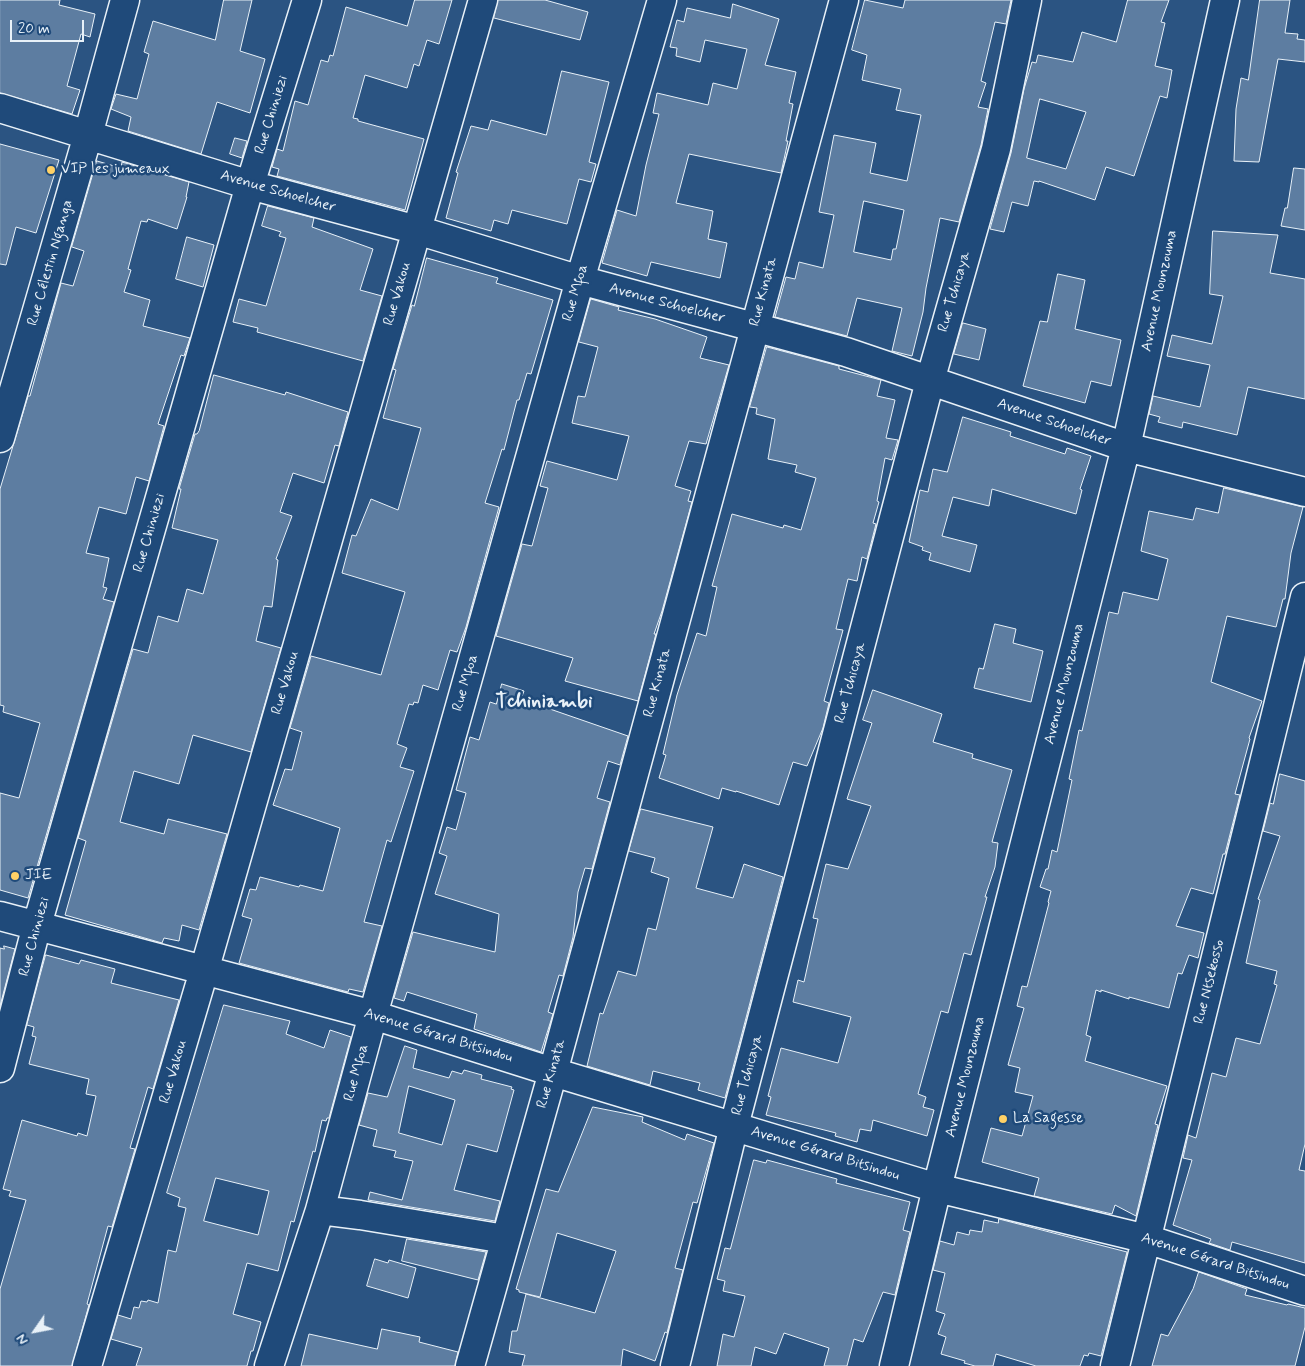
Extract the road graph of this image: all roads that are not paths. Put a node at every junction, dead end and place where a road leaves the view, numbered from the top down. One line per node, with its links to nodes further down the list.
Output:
1 (125, 0): 9 (street, Rue Célestin Nganga)
2 (307, 0): 10 (street, Rue Chiniezi)
3 (483, 0): 11 (street, Rue Vakou)
4 (662, 0): 12 (street, Rue Mfoa)
5 (844, 0): 13 (street, Rue Kinata)
6 (1027, 0): 14 (street, Rue Tchicaya)
7 (1225, 0): 16 (street, Avenue Mounzouma)
8 (0, 108): 9 (street, Avenue Schoelcher)
9 (88, 136): 10 (street, Avenue Schoelcher); 15 (street, Rue Célestin Nganga)
10 (250, 185): 11 (street, Avenue Schoelcher); 20 (street, Rue Chiniezi)
11 (417, 230): 12 (street, Avenue Schoelcher); 21 (street, Rue Vakou)
12 (580, 280): 13 (street, Avenue Schoelcher); 22 (street, Rue Mfoa)
13 (755, 327): 14 (street, Avenue Schoelcher); 24 (street, Rue Kinata)
14 (930, 380): 16 (street, Avenue Schoelcher); 25 (street, Rue Tchicaya)
15 (0, 438)
16 (1126, 447): 17 (street, Avenue Schoelcher); 26 (street, Avenue Mounzouma)
17 (1305, 492)
18 (1305, 597): 28 (street, Rue Ntsekosso)
19 (0, 916): 20 (street, Avenue Gérard Bitsindou)
20 (37, 925): 21 (street, Avenue Gérard Bitsindou); 23 (street, Rue Chiniezi)
21 (204, 971): 22 (street, Avenue Gérard Bitsindou); 31 (street, Rue Vakou)
22 (373, 1015): 24 (street, Avenue Gérard Bitsindou); 27 (street, Rue Mfoa)
23 (0, 1068)
24 (553, 1072): 25 (street, Avenue Gérard Bitsindou); 29 (street, Rue Kinata)
25 (734, 1126): 26 (street, Avenue Gérard Bitsindou); 34 (street, Rue Tchicaya)
26 (937, 1188): 28 (street, Avenue Gérard Bitsindou); 35 (street, Avenue Mounzouma)
27 (320, 1210): 29 (street); 32 (street, Rue Mfoa)
28 (1147, 1239): 30 (street, Avenue Gérard Bitsindou); 36 (street, Rue Ntsekosso)
29 (505, 1240): 33 (street, Rue Kinata)
30 (1305, 1291)
31 (87, 1366)
32 (269, 1366)
33 (470, 1366)
34 (675, 1366)
35 (894, 1366)
36 (1115, 1366)

